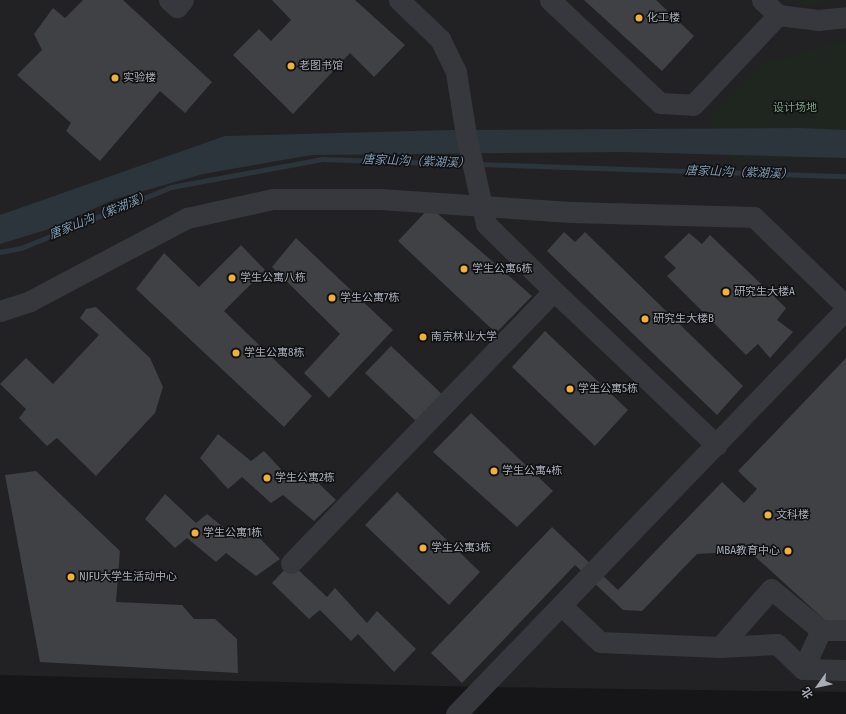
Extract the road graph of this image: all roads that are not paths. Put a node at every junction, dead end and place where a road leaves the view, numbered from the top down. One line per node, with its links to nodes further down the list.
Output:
1 (169, 0): 2 (lane)
2 (183, 0)
3 (399, 0): 8 (lane)
4 (550, 0): 6 (lane)
5 (762, 0): 6 (lane)
6 (778, 15): 7 (lane)
7 (846, 17)
8 (482, 205): 9 (lane); 10 (lane); 12 (lane)
9 (554, 291): 13 (lane); 14 (lane)
10 (846, 306)
11 (846, 309): 13 (lane)
12 (0, 311)
13 (716, 445): 15 (lane)
14 (292, 563)
15 (561, 605): 18 (lane); 21 (lane)
16 (820, 630): 17 (lane); 18 (lane); 19 (lane)
17 (846, 630)
18 (720, 647): 19 (lane)
19 (803, 669): 20 (lane)
20 (846, 670)
21 (456, 714)

